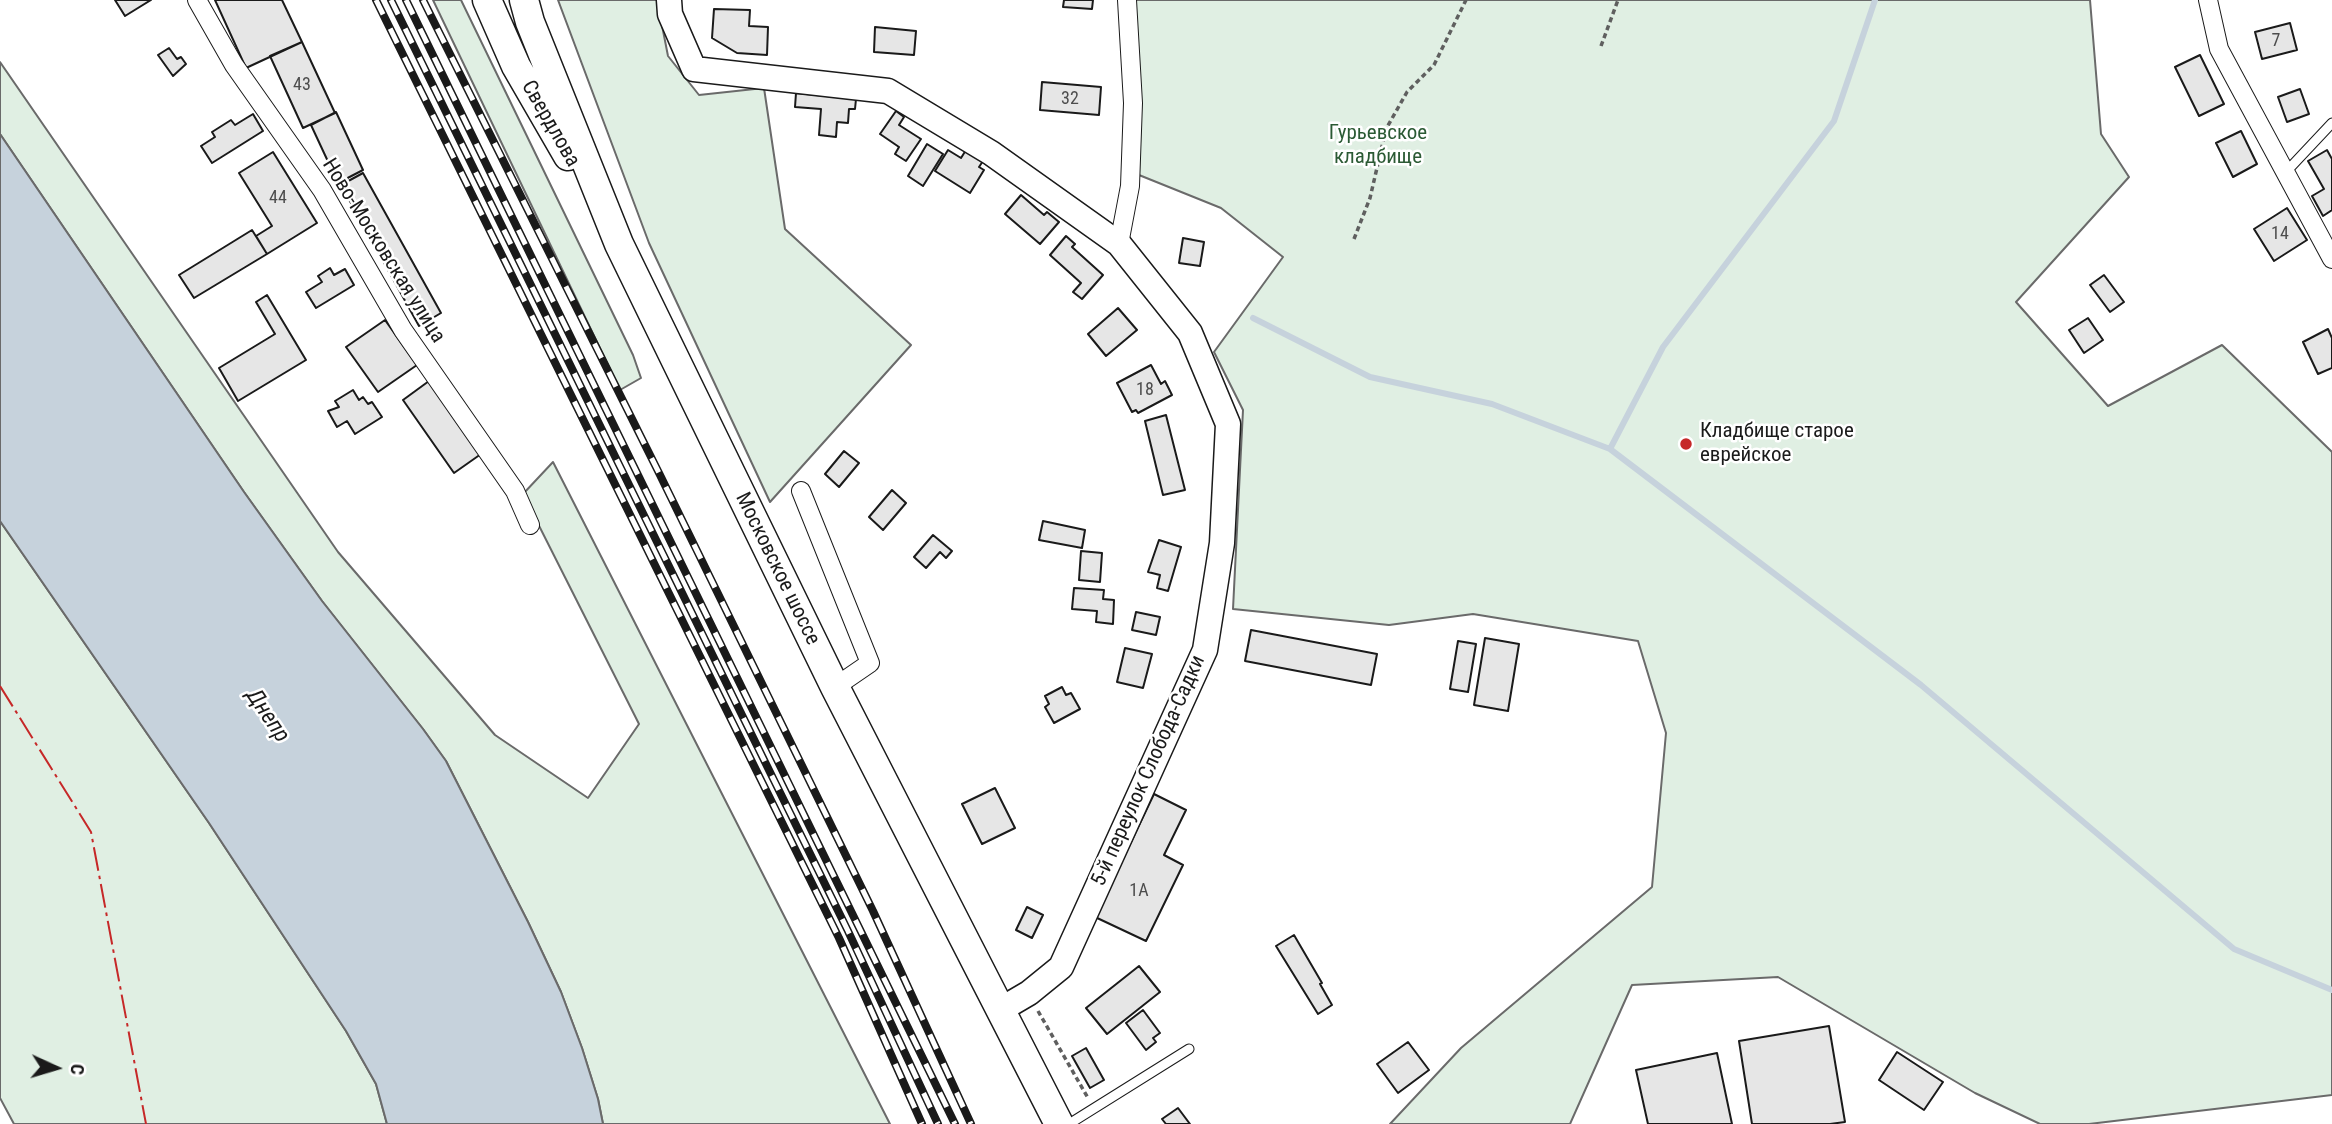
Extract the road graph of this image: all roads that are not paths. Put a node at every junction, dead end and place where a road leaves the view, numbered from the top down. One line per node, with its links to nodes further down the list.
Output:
1 (197, 0): 13 (street, Ново-Московская улица)
2 (487, 0): 9 (main road, Свердлова)
3 (524, 0): 9 (main road, Московское шоссе)
4 (669, 0): 10 (street, 5-й переулок Слобода-Садки)
5 (1127, 0): 10 (street)
6 (2208, 0): 8 (street)
7 (2332, 123): 8 (lane)
8 (2285, 173): 11 (street)
9 (620, 244): 14 (main road, Московское шоссе)
10 (1119, 244): 15 (street, 5-й переулок Слобода-Садки)
11 (2332, 259)
12 (801, 491): 14 (street)
13 (530, 525)
14 (835, 687): 15 (main road, Московское шоссе)
15 (1000, 1010): 17 (main road, Московское шоссе)
16 (1189, 1049): 18 (lane)
17 (1059, 1124)
18 (1069, 1124)

